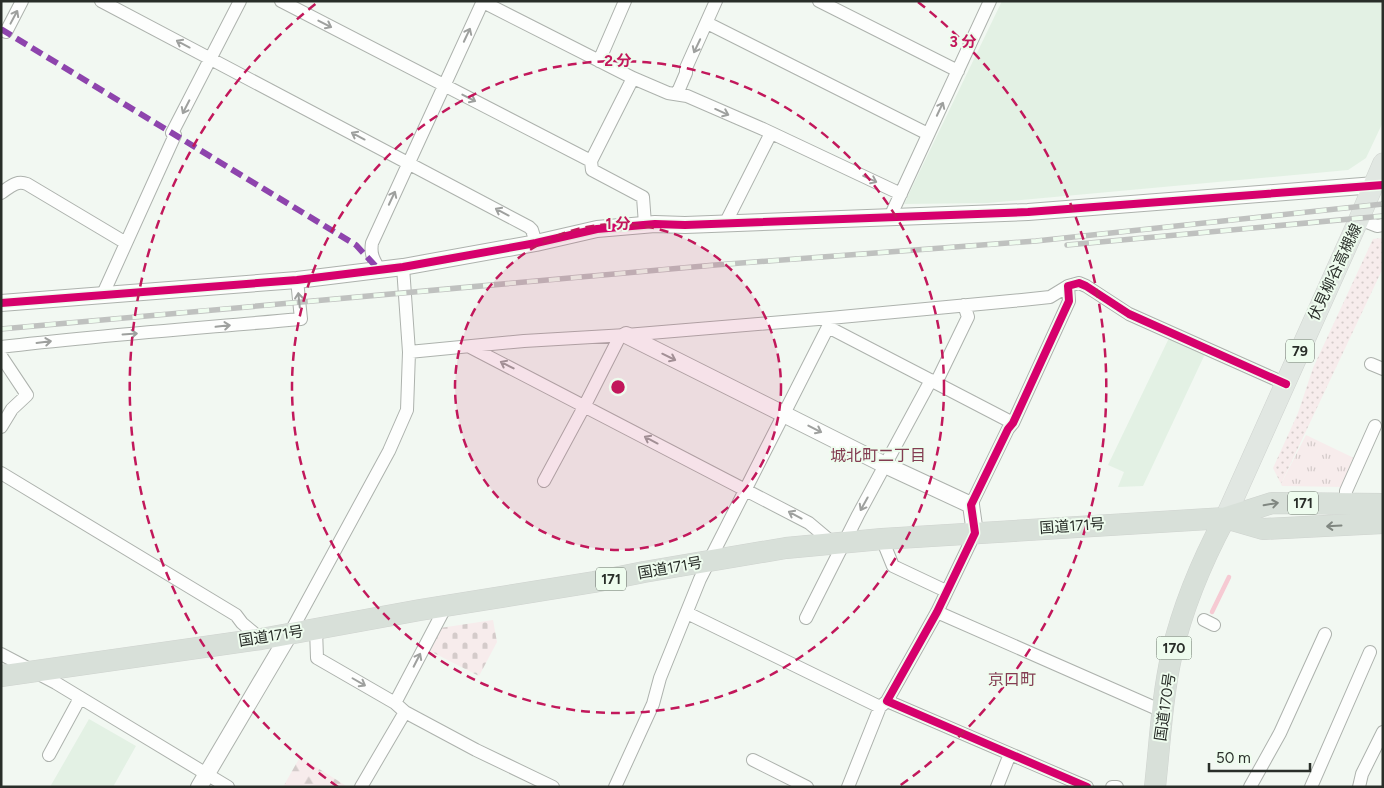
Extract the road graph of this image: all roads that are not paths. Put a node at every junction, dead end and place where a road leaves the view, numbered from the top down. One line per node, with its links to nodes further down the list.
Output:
1 (22, 1): 11 (street, one-way to 1)
2 (101, 1): 12 (street, one-way to 2)
3 (240, 1): 12 (street)
4 (282, 1): 16 (street, one-way to 16)
5 (626, 1): 13 (street)
6 (716, 1): 10 (street)
7 (819, 1): 14 (street)
8 (990, 1): 14 (street)
9 (480, 2): 13 (street); 16 (street, one-way to 9)
10 (708, 24): 17 (street, one-way to 17); 19 (street)
11 (6, 32)
12 (211, 59): 22 (street, one-way to 12); 32 (street, one-way to 32)
13 (599, 61): 15 (street)
14 (958, 70): 19 (street, one-way to 14)
15 (633, 78): 17 (street); 20 (street)
16 (444, 85): 20 (street, one-way to 20); 22 (street)
17 (677, 94): 18 (street, one-way to 18)
18 (771, 133): 25 (street, one-way to 25); 29 (street)
19 (928, 134): 25 (street)
20 (591, 161): 28 (street)
21 (1383, 162): 23 (main road, 伏見柳谷高槻線 / 79)
22 (409, 163): 31 (street, one-way to 22); 34 (street, one-way to 22)
23 (1379, 185): 26 (street); 27 (main road, 伏見柳谷高槻線 / 79)
24 (1, 193): 32 (street)
25 (900, 194): 26 (street)
26 (890, 217): 29 (street)
27 (1360, 219): 30 (street); 47 (main road, 伏見柳谷高槻線 / 79)
28 (645, 224): 29 (street); 31 (street)
29 (725, 224)
30 (1383, 226)
31 (536, 242): 33 (street)
32 (126, 243): 37 (street)
33 (403, 267): 34 (street); 44 (street)
34 (380, 270): 35 (street)
35 (297, 280): 37 (street); 43 (street, one-way to 35)
36 (1068, 286): 39 (street); 47 (street); 50 (street)
37 (103, 294): 38 (street)
38 (1, 303)
39 (964, 305): 40 (street); 46 (street)
40 (829, 322): 41 (street); 46 (street); 49 (street)
41 (623, 335): 42 (street); 48 (street); 49 (street, one-way to 49)
42 (470, 346): 44 (street); 48 (street, one-way to 42)
43 (1, 347)
44 (409, 352): 72 (street)
45 (1, 356): 52 (street)
46 (933, 382): 50 (street); 53 (street)
47 (1286, 384): 60 (main road, 伏見柳谷高槻線 / 79)
48 (585, 405): 55 (street); 56 (street, one-way to 48)
49 (785, 414): 53 (street, one-way to 53); 56 (street)
50 (1013, 423): 59 (street)
51 (1375, 426): 57 (street)
52 (1, 427)
53 (885, 465): 59 (street); 64 (street, one-way to 64)
54 (1, 473): 74 (street)
55 (544, 481)
56 (746, 489): 64 (street, one-way to 56); 65 (street)
57 (1346, 504): 58 (highway, 国道171号 / 171); 60 (highway, 国道171号 / 171, one-way to 57)
58 (1383, 504)
59 (971, 505): 62 (street)
60 (1225, 518): 61 (highway, 国道171号 / 171, one-way to 60); 62 (highway, 国道171号 / 171); 82 (highway, 国道170号 / 170)
61 (1383, 523)
62 (975, 533): 63 (highway, 国道171号 / 171); 66 (street)
63 (882, 539): 64 (highway, 国道171号 / 171); 66 (street)
64 (839, 543): 65 (highway, 国道171号 / 171); 70 (street)
65 (709, 561): 67 (highway, 国道171号 / 171); 69 (street)
66 (946, 591): 68 (street)
67 (446, 606): 71 (highway, 国道171号 / 171); 81 (street, one-way to 67)
68 (937, 612): 80 (street); 82 (street)
69 (687, 613): 80 (street); 91 (street)
70 (806, 618)
71 (316, 629): 72 (highway, 国道171号 / 171); 81 (street, one-way to 81)
72 (290, 633): 74 (highway, 国道171号 / 171); 87 (street)
73 (1325, 634): 99 (street)
74 (261, 639): 77 (highway, 国道171号 / 171)
75 (1370, 652): 100 (street)
76 (1, 654): 77 (street)
77 (35, 672): 78 (highway, 国道171号 / 171); 79 (street)
78 (1, 676)
79 (80, 698): 85 (street); 87 (street)
80 (884, 704): 84 (street); 93 (street)
81 (400, 707): 89 (street); 90 (street)
82 (1162, 712): 98 (highway, 国道170号 / 170)
83 (1383, 732): 101 (street)
84 (1010, 754): 94 (street); 95 (street)
85 (49, 755)
86 (753, 760): 92 (street)
87 (203, 780): 88 (street)
88 (228, 787)
89 (361, 787)
90 (553, 787)
91 (615, 787)
92 (807, 787)
93 (848, 787)
94 (997, 787)
95 (1087, 787)
96 (1112, 787): 97 (street)
97 (1117, 787)
98 (1155, 787)
99 (1250, 787)
100 (1310, 787)
101 (1359, 787)

